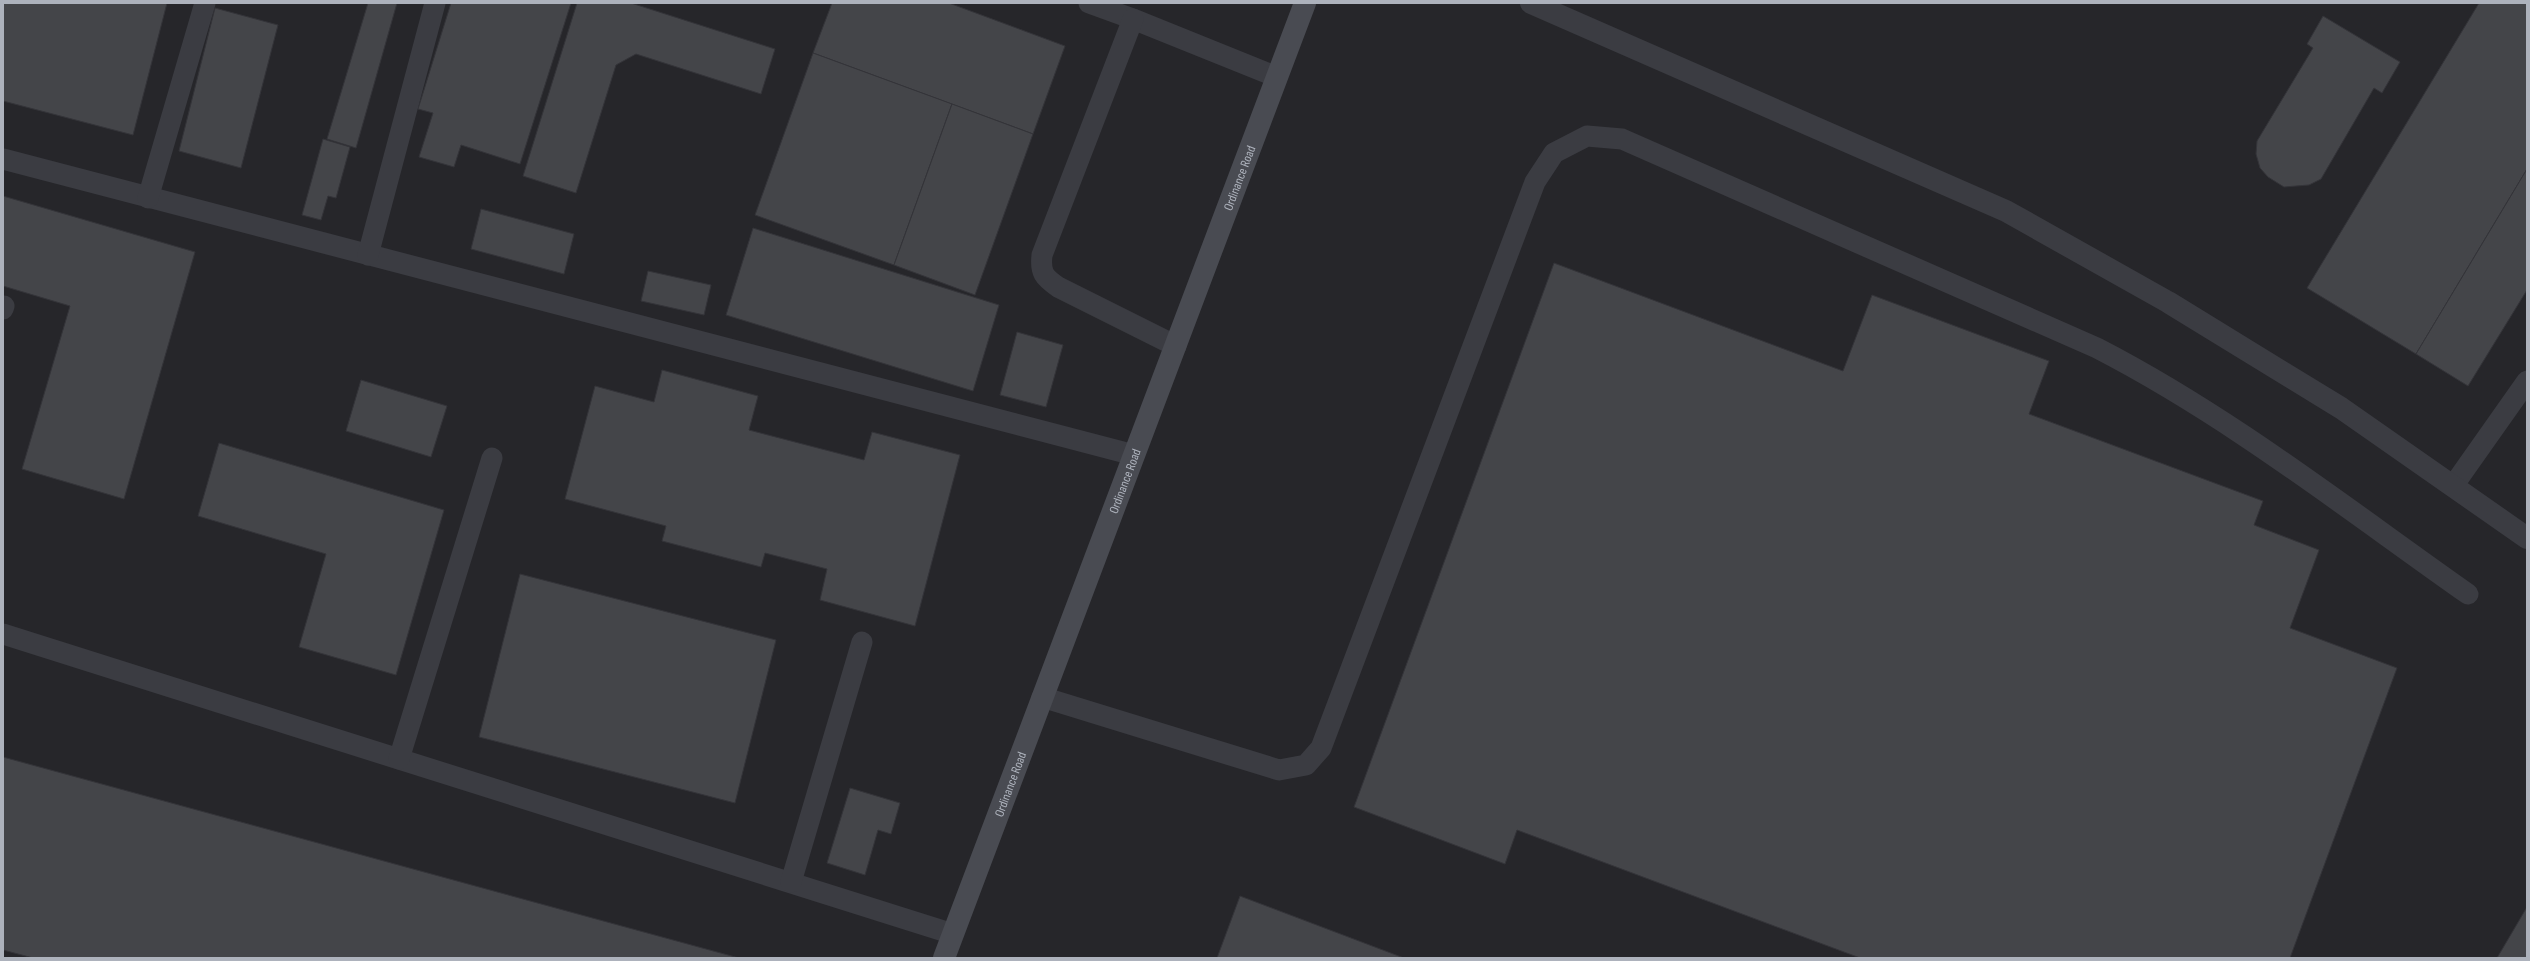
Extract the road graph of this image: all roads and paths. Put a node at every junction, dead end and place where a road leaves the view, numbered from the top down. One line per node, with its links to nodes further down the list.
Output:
1 (205, 3): 9 (lane)
2 (435, 3): 10 (lane)
3 (1089, 3): 6 (lane)
4 (1305, 3): 7 (street, Ordinance Road)
5 (1531, 3): 15 (street)
6 (1133, 18): 7 (lane); 11 (lane)
7 (1277, 78): 11 (street, Ordinance Road)
8 (3, 160): 9 (lane)
9 (148, 198): 10 (lane)
10 (368, 255): 13 (lane)
11 (1176, 346): 13 (street, Ordinance Road)
12 (2527, 381): 15 (lane)
13 (1134, 456): 20 (street, Ordinance Road)
14 (492, 458): 21 (lane)
15 (2453, 486): 16 (street)
16 (2527, 538)
17 (2468, 594): 20 (lane)
18 (3, 634): 21 (lane)
19 (862, 642): 22 (lane)
20 (1042, 697): 23 (street, Ordinance Road)
21 (399, 759): 22 (lane)
22 (791, 882): 23 (lane)
23 (953, 934): 24 (street, Ordinance Road)
24 (944, 958)

